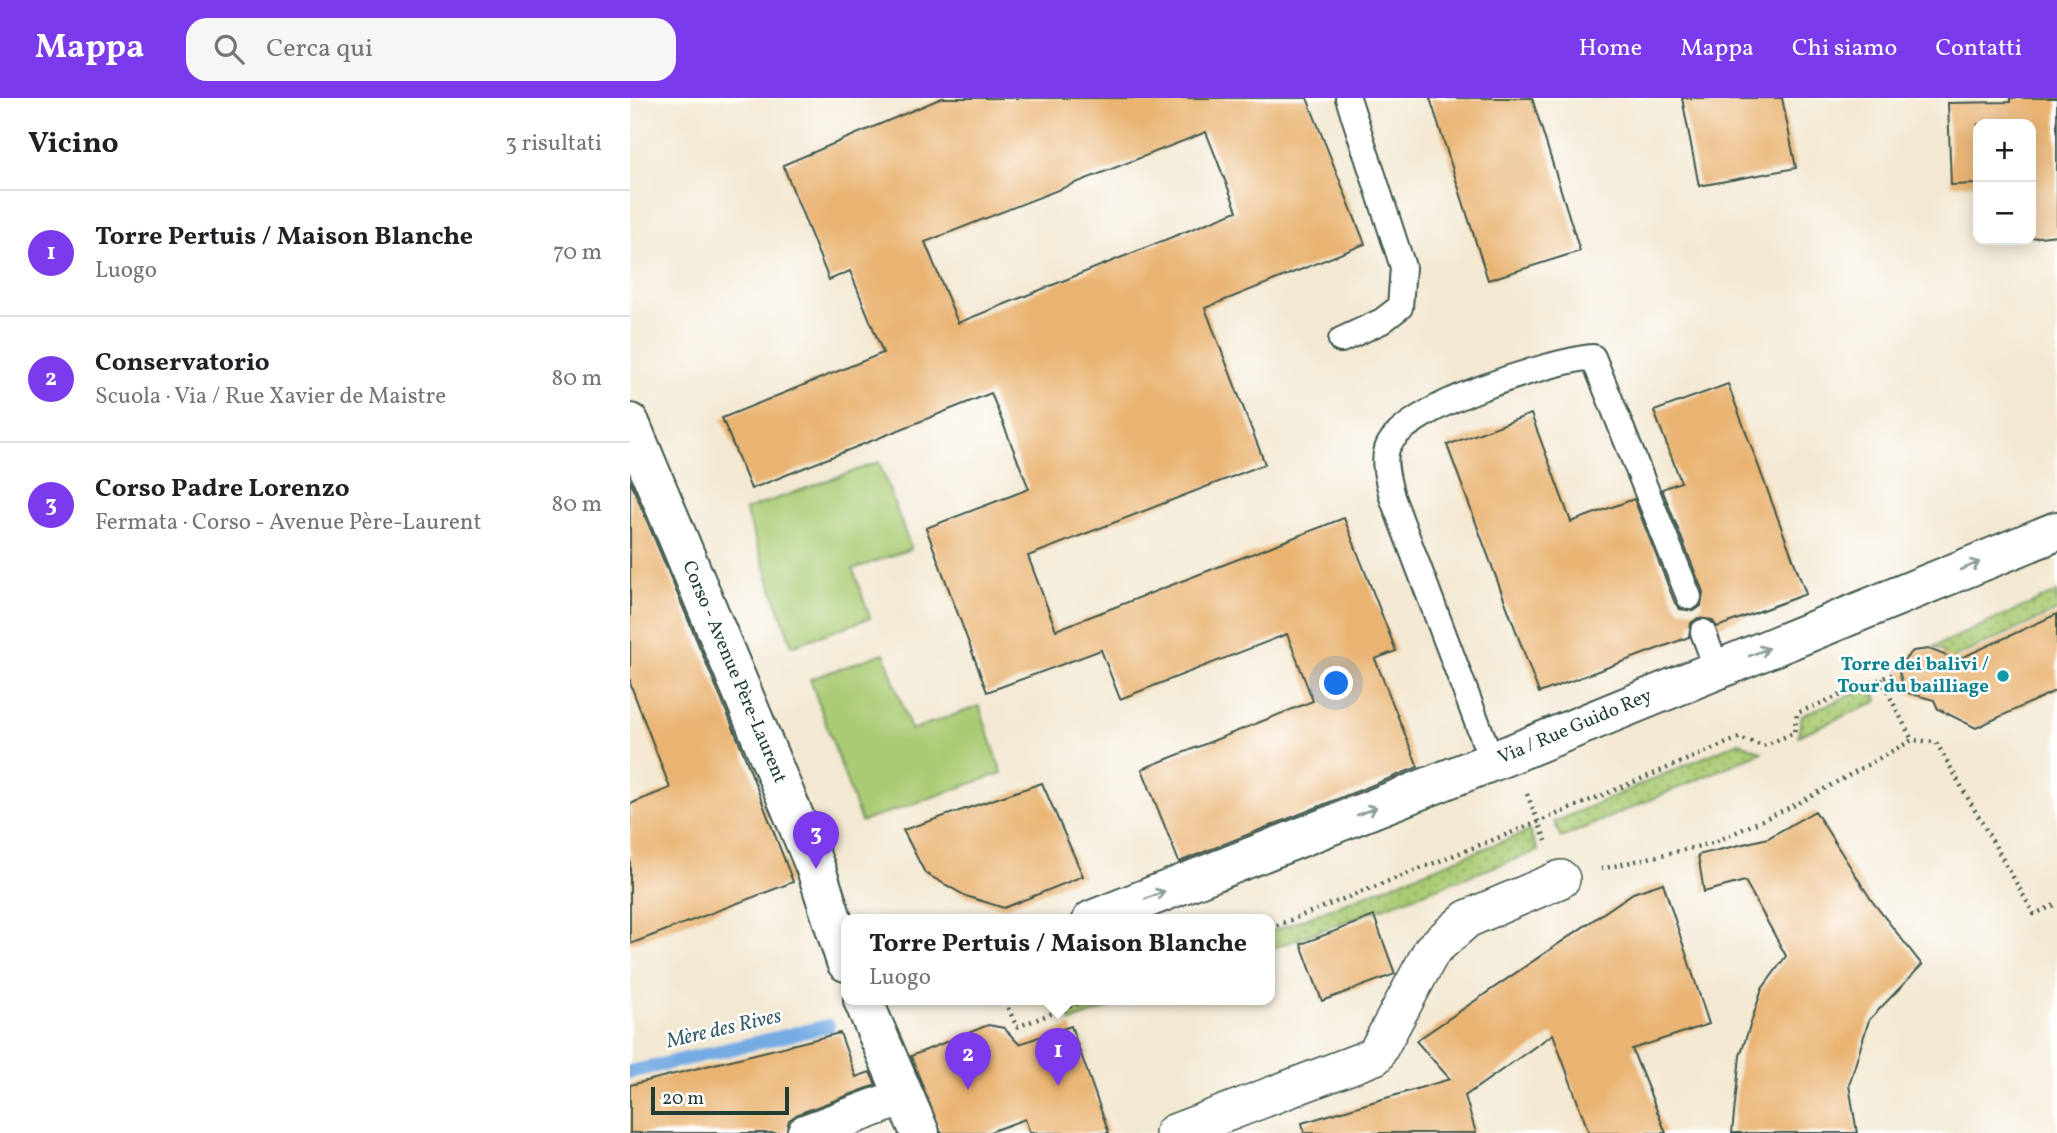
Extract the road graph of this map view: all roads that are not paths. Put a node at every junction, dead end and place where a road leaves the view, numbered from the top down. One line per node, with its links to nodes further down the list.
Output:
1 (1348, 98): 2 (lane)
2 (1340, 340)
3 (630, 423): 11 (street, Corso - Avenue Père-Laurent)
4 (2057, 531): 7 (street, Via / Rue Guido Rey, one-way to 4)
5 (1689, 597): 8 (lane)
6 (1703, 632): 7 (lane)
7 (1717, 669): 8 (street, Via / Rue Guido Rey)
8 (1502, 758): 10 (street, Via / Rue Guido Rey, one-way to 8)
9 (1561, 879): 16 (street)
10 (1107, 914)
11 (841, 946)
12 (873, 1005): 13 (street)
13 (903, 1097): 14 (street); 15 (street)
14 (806, 1133)
15 (920, 1133)
16 (1174, 1133)

